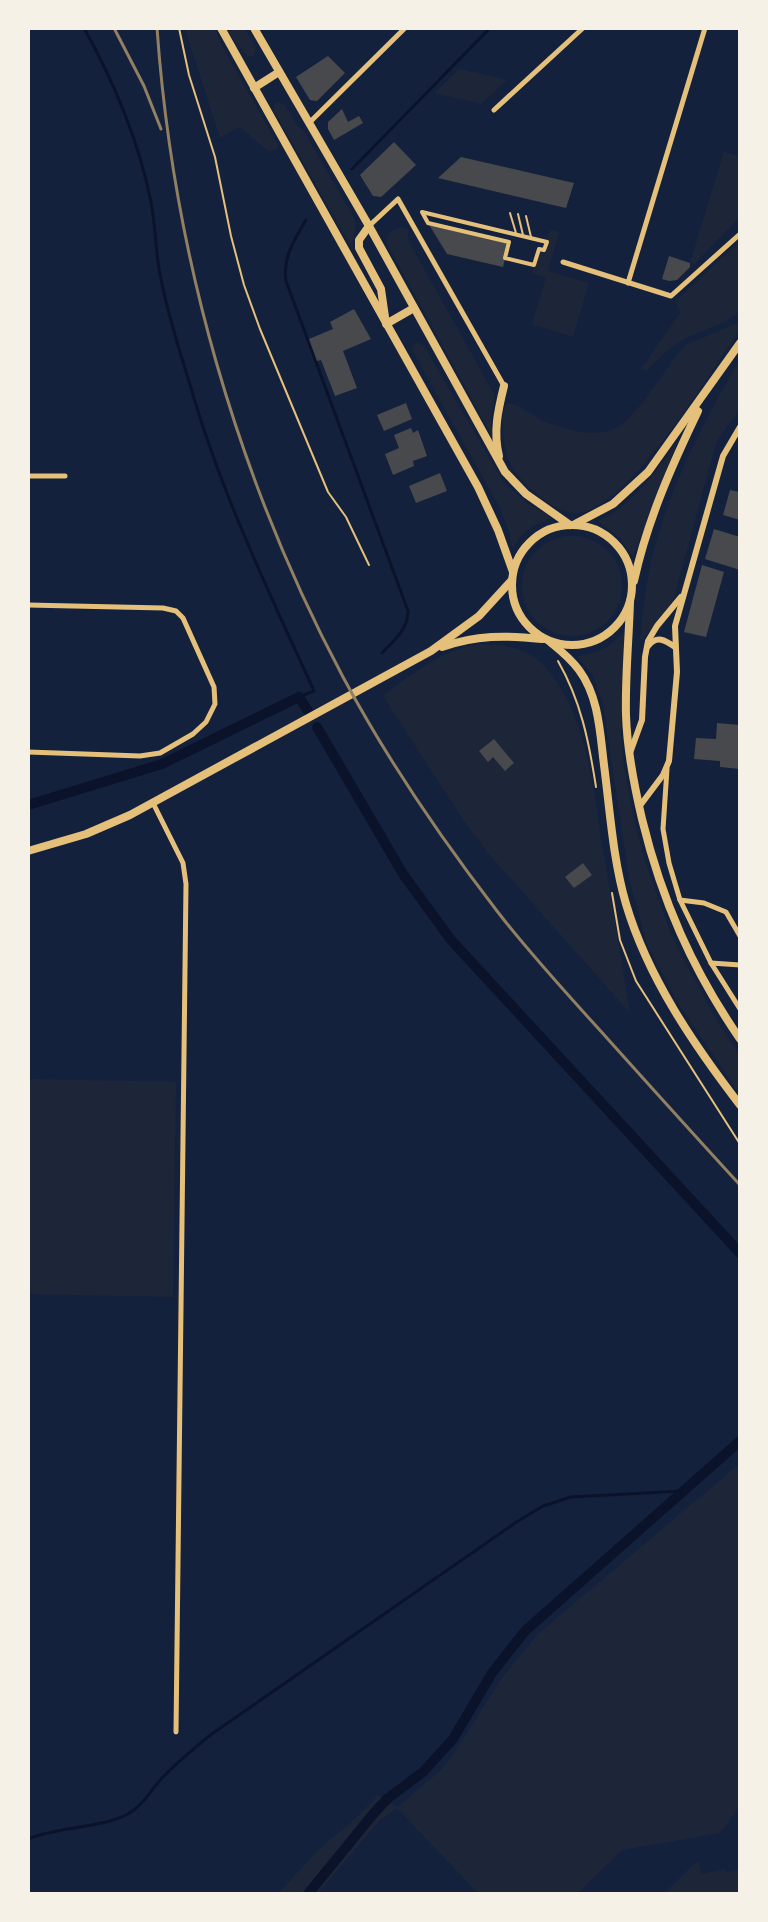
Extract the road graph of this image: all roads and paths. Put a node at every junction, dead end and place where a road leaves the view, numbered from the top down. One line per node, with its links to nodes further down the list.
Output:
1 (178, 28): 31 (lane)
2 (221, 28): 8 (main road)
3 (254, 28): 7 (main road)
4 (405, 28): 10 (street)
5 (583, 28): 9 (street)
6 (705, 28): 20 (street)
7 (279, 72): 8 (main road); 10 (main road)
8 (254, 88): 22 (main road)
9 (494, 110)
10 (309, 123): 14 (main road)
11 (510, 213): 15 (lane)
12 (518, 214): 17 (lane)
13 (526, 216): 18 (lane)
14 (369, 226): 21 (main road); 22 (main road); 24 (street)
15 (516, 234): 17 (street); 18 (street)
16 (740, 234): 20 (street)
17 (524, 236): 18 (street)
18 (532, 238)
19 (562, 262): 20 (street)
20 (628, 283)
21 (414, 308): 22 (main road); 27 (main road)
22 (386, 324): 32 (main road)
23 (740, 343): 25 (highway)
24 (504, 386): 27 (main road)
25 (707, 391): 30 (highway); 33 (highway)
26 (740, 427): 34 (street)
27 (505, 472): 30 (main road)
28 (28, 476): 29 (street)
29 (65, 476)
30 (572, 525): 32 (highway); 33 (highway)
31 (369, 565)
32 (513, 576): 37 (highway); 40 (highway)
33 (632, 590): 35 (highway)
34 (683, 595): 38 (street); 39 (street)
35 (630, 601): 37 (highway); 42 (highway)
36 (28, 605): 41 (street)
37 (547, 640): 40 (highway); 53 (highway)
38 (675, 647): 39 (street); 43 (street)
39 (646, 649): 42 (street)
40 (430, 651): 44 (highway)
41 (28, 752)
42 (630, 756): 45 (highway)
43 (667, 769): 45 (street); 47 (street)
44 (153, 803): 46 (highway); 54 (street)
45 (639, 807): 52 (highway)
46 (28, 851)
47 (680, 900): 48 (street); 49 (street)
48 (740, 936)
49 (711, 963): 50 (street); 51 (street)
50 (740, 965)
51 (740, 1009)
52 (740, 1039)
53 (740, 1105)
54 (176, 1732)

